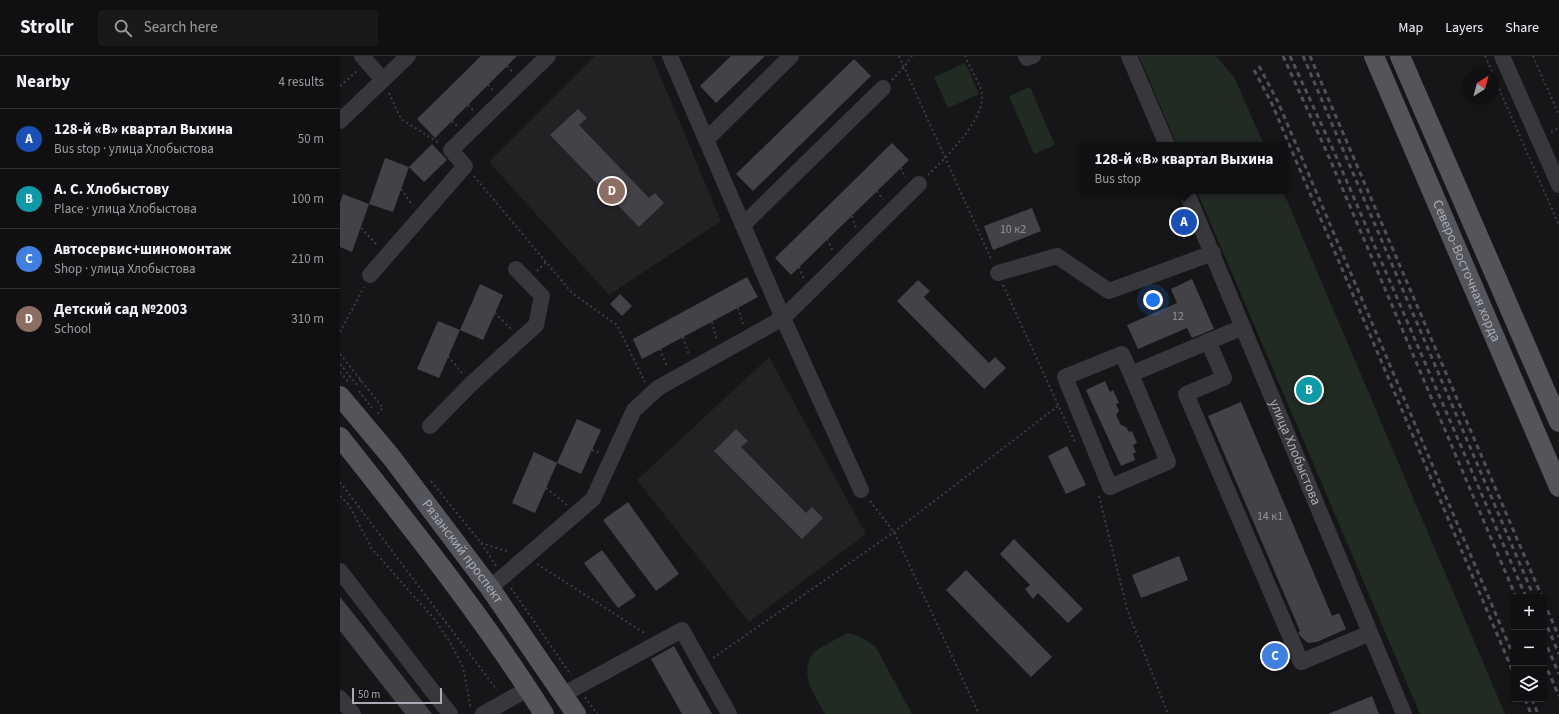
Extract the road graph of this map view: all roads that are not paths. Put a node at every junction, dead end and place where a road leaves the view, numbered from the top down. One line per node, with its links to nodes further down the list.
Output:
1 (362, 56): 12 (street)
2 (408, 56): 12 (street)
3 (548, 56): 24 (street)
4 (670, 56): 15 (street)
5 (791, 56): 15 (street)
6 (1026, 56): 7 (street)
7 (1033, 56)
8 (1129, 56): 16 (street)
9 (1374, 56): 33 (main road, Северо-Восточная хорда)
10 (1400, 56): 30 (main road, Северо-Восточная хорда)
11 (1502, 56): 18 (street)
12 (388, 84): 14 (street)
13 (883, 88): 20 (street)
14 (340, 121)
15 (706, 140): 20 (street)
16 (1166, 142)
17 (919, 184): 25 (street)
18 (1559, 185)
19 (1187, 194): 21 (street, улица Хлобыстова)
20 (743, 225): 25 (street)
21 (1213, 253): 23 (street); 26 (street, улица Хлобыстова)
22 (516, 269): 31 (street)
23 (998, 274)
24 (370, 275)
25 (783, 318): 34 (street); 36 (street)
26 (1243, 327): 27 (street); 37 (street, улица Хлобыстова)
27 (1208, 341): 28 (street); 37 (street)
28 (1131, 374): 28 (street)
29 (349, 389): 36 (main road, Рязанский проспект)
30 (1559, 422)
31 (430, 426)
32 (340, 437): 38 (main road, Рязанский проспект)
33 (1559, 487)
34 (861, 490)
35 (340, 571): 42 (street)
36 (490, 588): 39 (main road, Рязанский проспект)
37 (1370, 633): 47 (street, улица Хлобыстова)
38 (528, 689): 43 (street); 44 (main road, Рязанский проспект)
39 (564, 694): 45 (main road, Рязанский проспект); 46 (street)
40 (340, 698): 41 (street)
41 (353, 714)
42 (450, 714)
43 (482, 714)
44 (544, 714)
45 (576, 714)
46 (729, 714)
47 (1404, 714)

